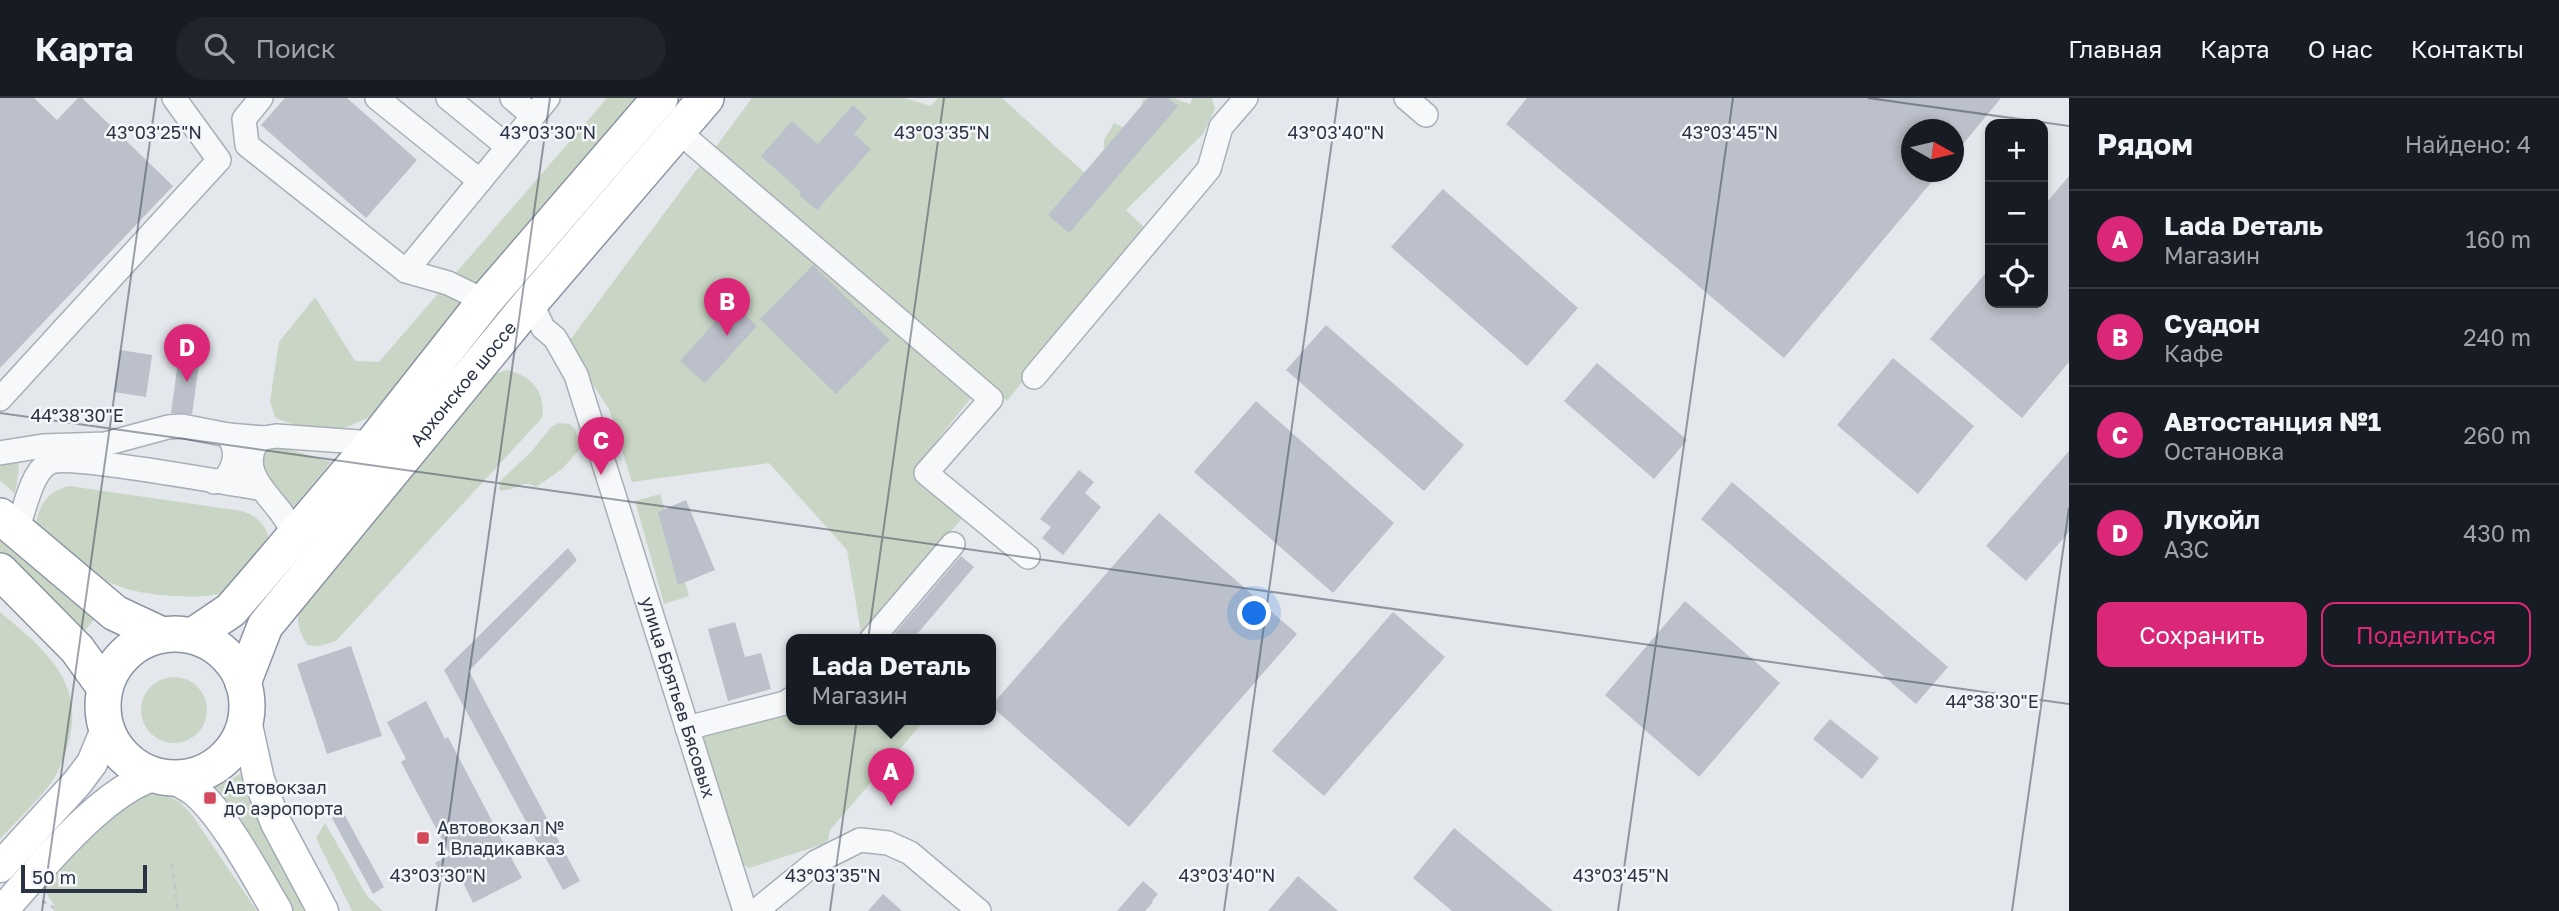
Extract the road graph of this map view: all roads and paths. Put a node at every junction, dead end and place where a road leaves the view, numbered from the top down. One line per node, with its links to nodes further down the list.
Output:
1 (174, 98): 20 (street)
2 (261, 98): 16 (street)
3 (377, 98): 15 (street)
4 (448, 98): 14 (street)
5 (512, 98): 12 (street)
6 (548, 98): 12 (street)
7 (660, 98): 17 (highway, Архонское шоссе)
8 (706, 98): 13 (highway, Архонское шоссе)
9 (1247, 98): 19 (street)
10 (1406, 98): 11 (street)
11 (1426, 115)
12 (533, 116): 14 (street)
13 (677, 130): 18 (highway, Архонское шоссе); 30 (street)
14 (508, 147): 15 (street)
15 (480, 181): 16 (street)
16 (406, 271): 17 (street)
17 (485, 301): 23 (highway, Архонское шоссе)
18 (531, 302): 35 (highway, Архонское шоссе); 38 (street, улица Брятьев Бясовых)
19 (1034, 377)
20 (0, 399)
21 (228, 435): 22 (street); 24 (street); 25 (street)
22 (264, 438): 23 (street); 26 (street)
23 (373, 443): 28 (highway, Архонское шоссе)
24 (0, 453)
25 (214, 482): 26 (street); 27 (street)
26 (259, 488): 28 (street)
27 (8, 524): 33 (highway)
28 (295, 535): 33 (highway, Архонское шоссе)
29 (953, 544): 32 (street)
30 (1028, 557)
31 (0, 571): 34 (highway)
32 (876, 634)
33 (178, 635): 34 (highway); 35 (highway)
34 (105, 688): 37 (highway)
35 (244, 699): 39 (highway); 47 (main road)
36 (786, 702): 38 (street)
37 (107, 727): 39 (highway); 41 (main road)
38 (687, 729): 48 (street, улица Брятьев Бясовых)
39 (164, 776): 43 (main road); 46 (main road)
40 (172, 864): 45 (path)
41 (0, 867)
42 (36, 898): 44 (path)
43 (2, 911)
44 (60, 911)
45 (178, 911)
46 (277, 911)
47 (323, 911)
48 (745, 911)
49 (755, 911): 50 (street)
50 (979, 911)

